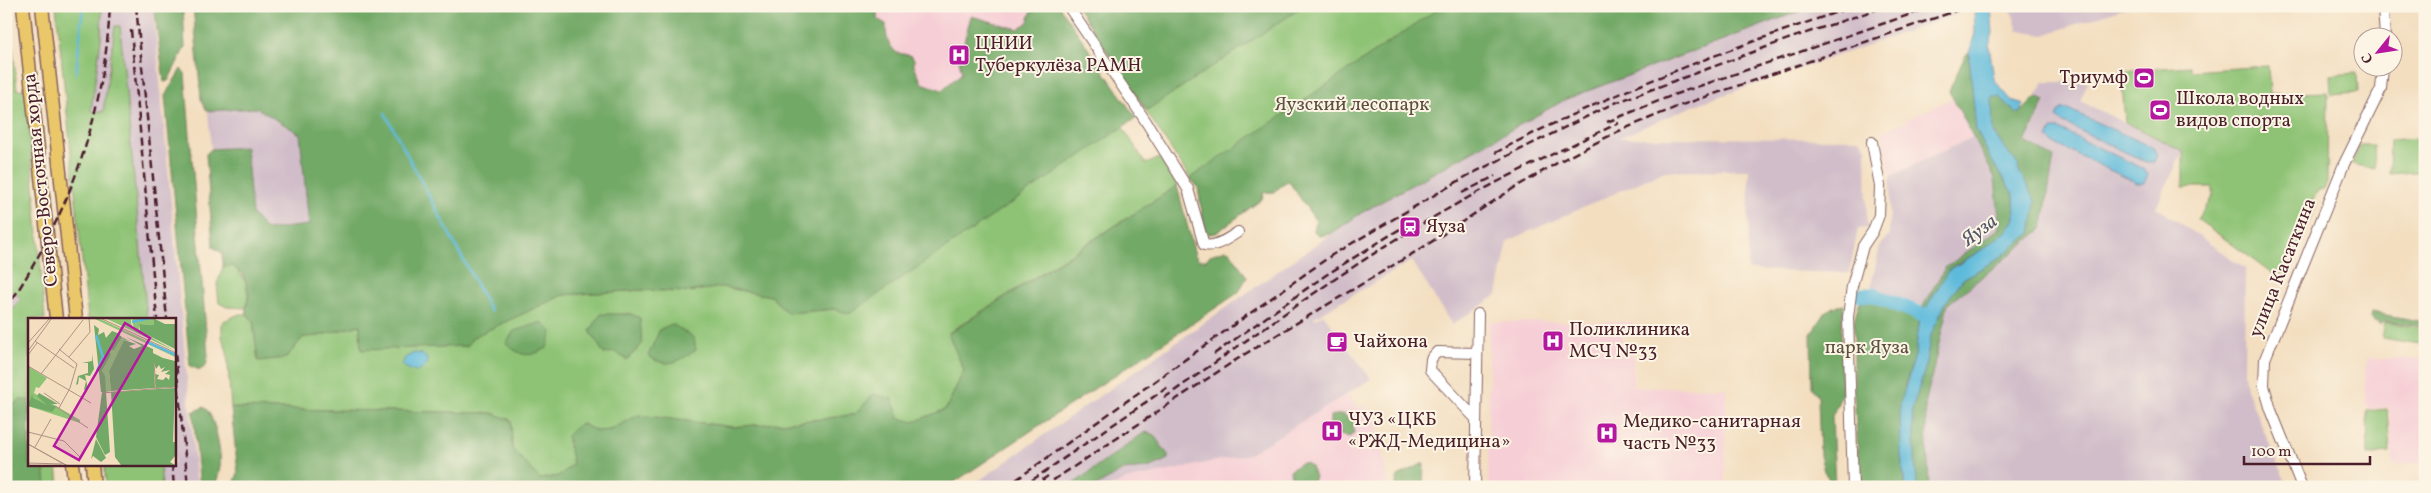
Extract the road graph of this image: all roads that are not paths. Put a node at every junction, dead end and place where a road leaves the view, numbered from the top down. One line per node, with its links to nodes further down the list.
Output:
1 (23, 6): 10 (main road, Северо-Восточная хорда)
2 (42, 6): 11 (main road, Северо-Восточная хорда)
3 (1068, 6): 8 (street)
4 (2383, 6): 5 (street)
5 (2384, 28)
6 (2382, 78): 20 (street, улица Касаткина)
7 (1872, 142): 19 (street)
8 (1238, 232)
9 (1478, 314): 12 (street)
10 (56, 318)
11 (76, 318)
12 (1477, 353): 13 (street); 13 (street)
13 (1476, 419): 18 (street)
14 (72, 466): 16 (main road)
15 (92, 466): 17 (main road)
16 (75, 487)
17 (94, 487)
18 (1475, 487)
19 (1853, 487)
20 (2302, 487)

